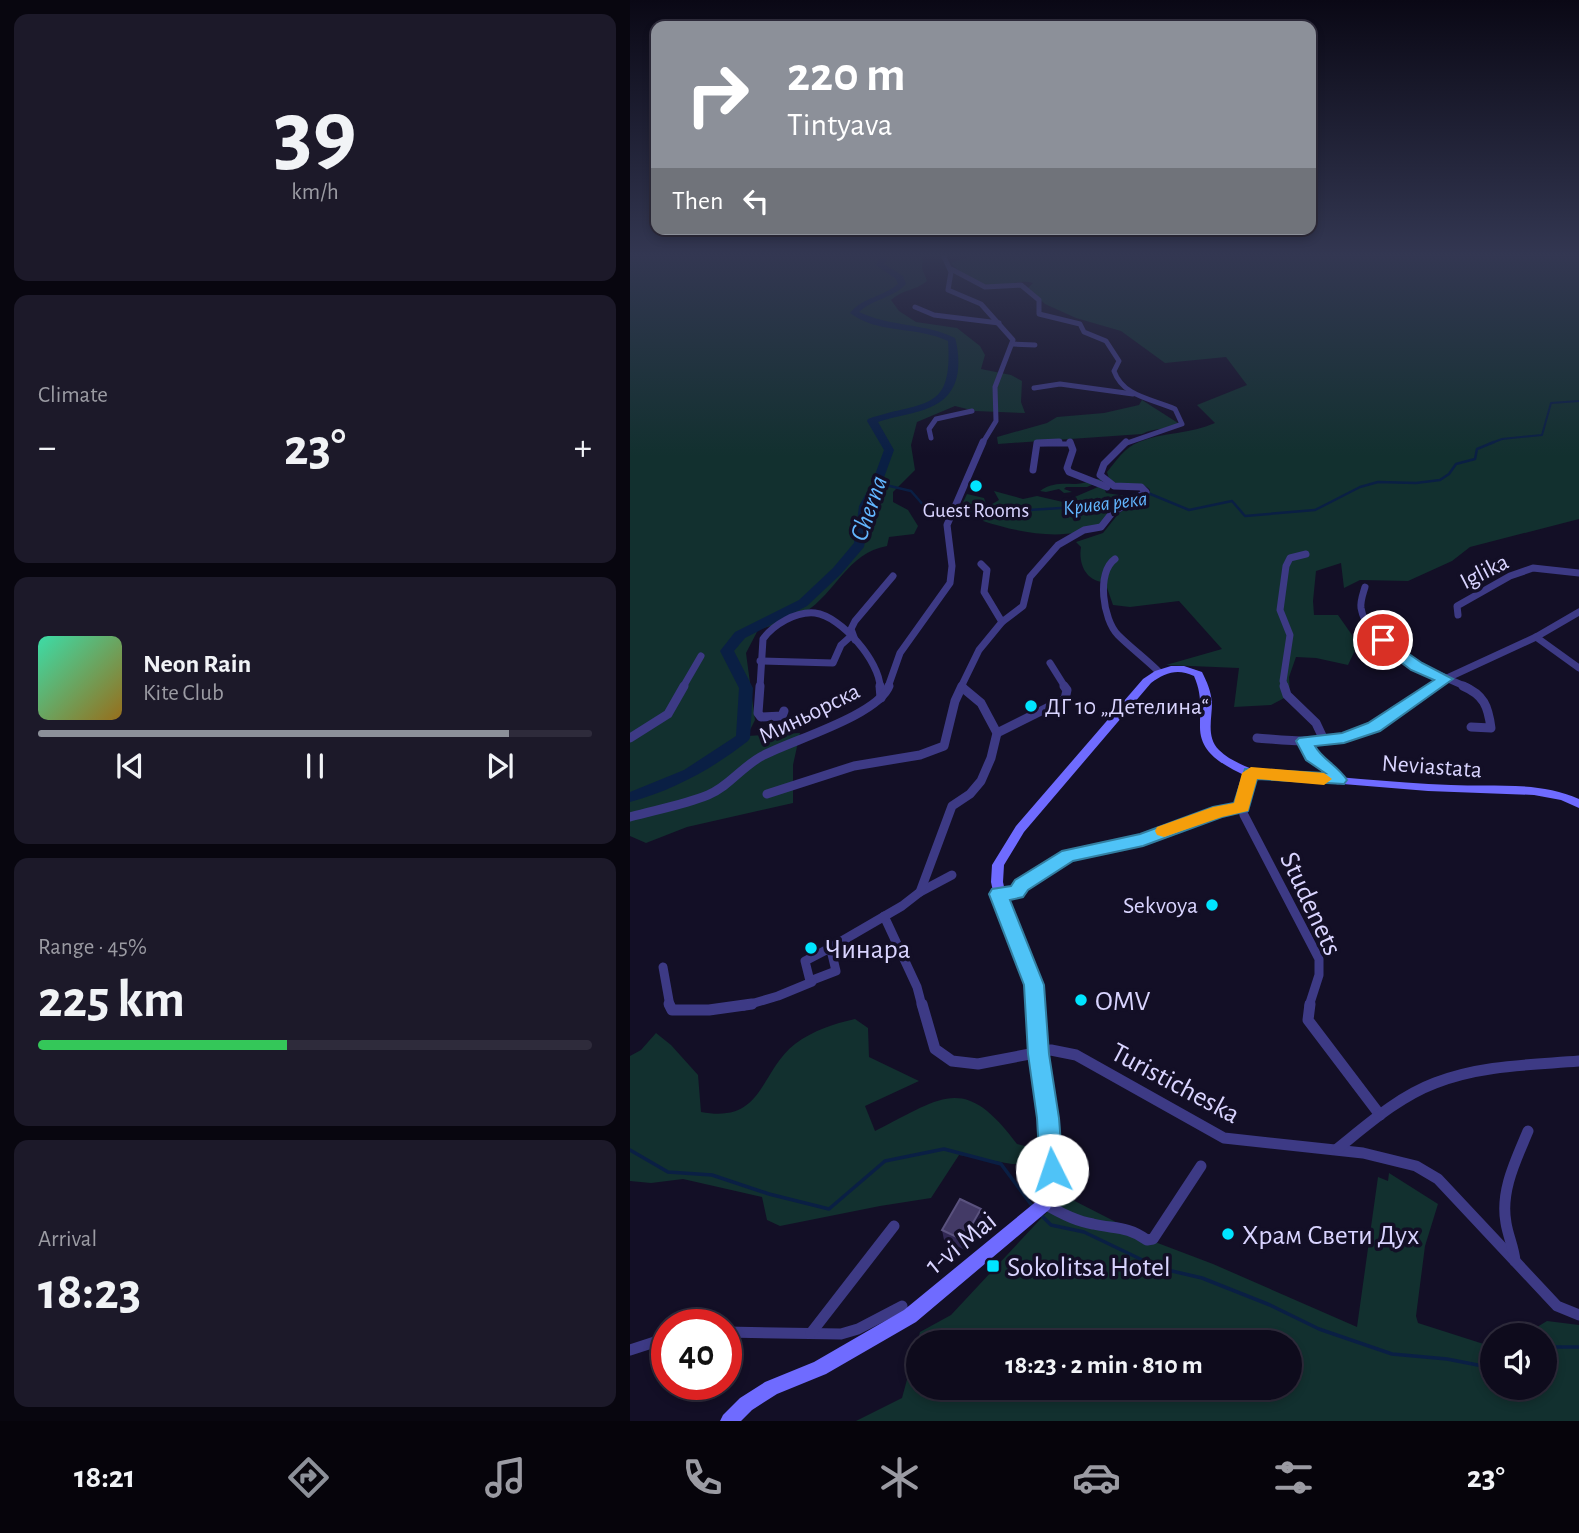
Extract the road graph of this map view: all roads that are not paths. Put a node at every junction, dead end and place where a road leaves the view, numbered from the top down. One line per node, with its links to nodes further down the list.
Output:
1 (999, 323): 3 (street)
2 (1077, 323): 6 (street)
3 (1013, 344): 4 (street); 29 (street, Миньорска)
4 (1035, 345)
5 (1034, 388): 6 (street)
6 (1136, 395): 10 (street)
7 (972, 411): 8 (street)
8 (931, 438)
9 (1034, 470): 10 (street)
10 (1123, 488): 19 (street)
11 (1306, 554): 35 (street)
12 (1115, 559): 26 (street)
13 (981, 564): 19 (street)
14 (1579, 573): 18 (street, Iglika)
15 (893, 576): 21 (street)
16 (1366, 587): 27 (street)
17 (1579, 612): 20 (street)
18 (1458, 615)
19 (1002, 622): 28 (street)
20 (1536, 638): 25 (street); 27 (street)
21 (853, 640): 23 (street); 23 (street); 29 (street)
22 (701, 656): 33 (street)
23 (760, 661): 30 (street)
24 (1050, 663): 32 (street)
25 (1579, 668)
26 (1159, 671): 37 (street, Neviastata); 45 (street)
27 (1446, 679): 31 (street); 35 (street)
28 (963, 688): 32 (street); 39 (street)
29 (881, 698): 42 (street, Миньорска)
30 (784, 711)
31 (1471, 727)
32 (997, 733): 44 (street)
33 (630, 738)
34 (1257, 738): 36 (street)
35 (1324, 740): 36 (street)
36 (1305, 741): 38 (street)
37 (1251, 773): 38 (street, Neviastata); 41 (street)
38 (1338, 780): 40 (street, Neviastata)
39 (767, 794)
40 (1579, 804)
41 (1242, 807): 45 (street); 52 (street, Studenets)
42 (630, 817)
43 (952, 874): 44 (street)
44 (919, 892): 46 (street)
45 (998, 894): 50 (street)
46 (884, 916): 47 (street); 50 (street, Turisticheska)
47 (828, 949): 49 (street); 49 (street)
48 (663, 967): 49 (street)
49 (812, 982)
50 (1038, 1054): 54 (street, Turisticheska); 56 (street)
51 (1579, 1061): 52 (street)
52 (1380, 1115): 54 (street)
53 (1528, 1131): 58 (street)
54 (1337, 1149): 58 (street, Turisticheska)
55 (1201, 1166): 56 (street)
56 (1040, 1209): 65 (street, 1-vi Mai)
57 (894, 1226): 62 (street)
58 (1515, 1261): 60 (street, Turisticheska)
59 (902, 1306): 62 (street)
60 (1579, 1315)
61 (742, 1332): 62 (street)
62 (811, 1333)
63 (651, 1343): 64 (street)
64 (630, 1350)
65 (729, 1421)

